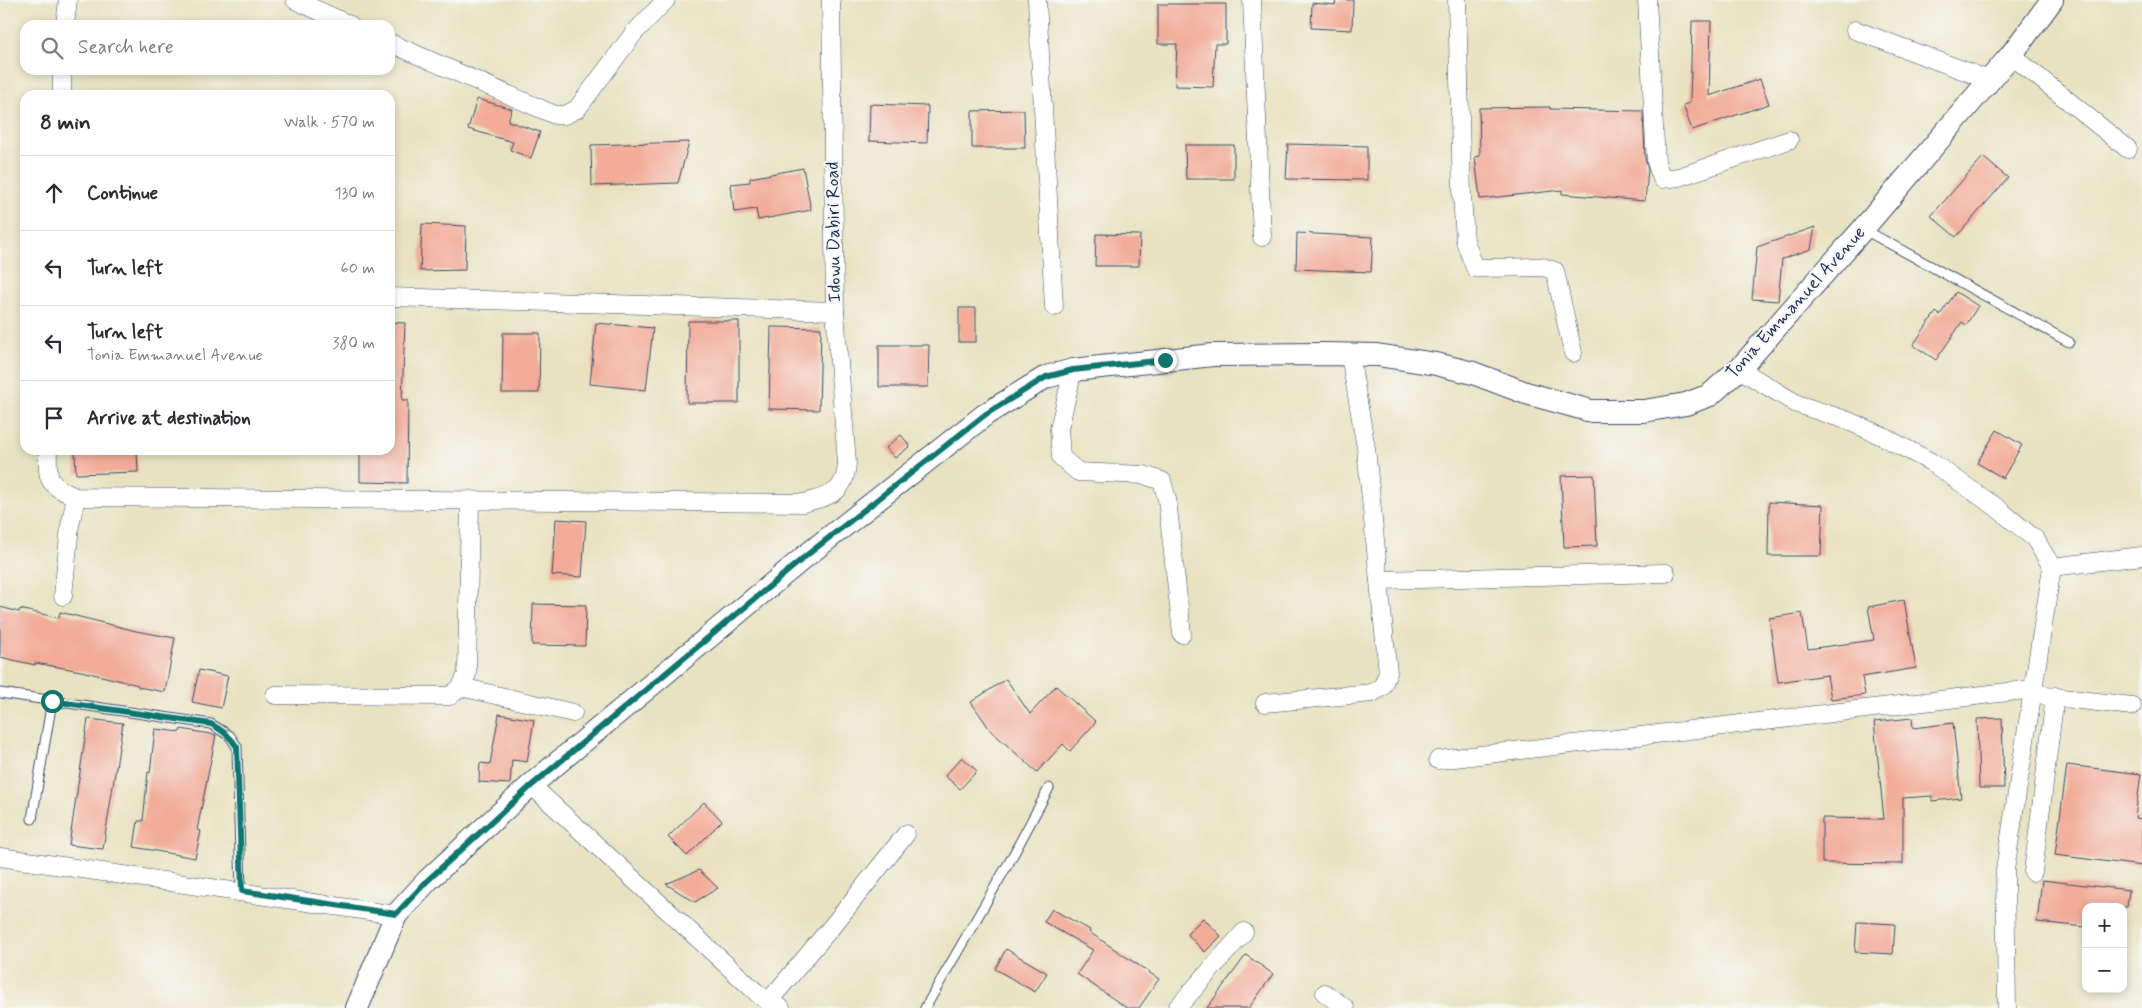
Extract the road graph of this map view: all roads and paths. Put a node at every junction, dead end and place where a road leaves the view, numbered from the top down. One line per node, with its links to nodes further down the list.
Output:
1 (68, 0): 10 (street)
2 (295, 0): 11 (street)
3 (666, 0): 13 (street)
4 (831, 0): 24 (street, Idowu Dabiri Road)
5 (1037, 0): 23 (street)
6 (1252, 0): 21 (street)
7 (1456, 0): 26 (street)
8 (1647, 0): 18 (street)
9 (2052, 0): 14 (street, Tonia Emmanuel Avenue)
10 (66, 20)
11 (339, 20)
12 (1855, 30): 16 (street)
13 (395, 45)
14 (2011, 56): 16 (street, Tonia Emmanuel Avenue); 19 (street)
15 (62, 75): 17 (street)
16 (1989, 80): 20 (street, Tonia Emmanuel Avenue)
17 (62, 90)
18 (1789, 140)
19 (2128, 149)
20 (1863, 229): 25 (lane); 29 (street, Tonia Emmanuel Avenue)
21 (1262, 237)
22 (395, 297): 24 (street)
23 (1054, 307)
24 (835, 311): 32 (street, Idowu Dabiri Road)
25 (2069, 342)
26 (1573, 353)
27 (1350, 355): 28 (street, Tonia Emmanuel Avenue); 29 (street, Tonia Emmanuel Avenue); 36 (street)
28 (1073, 370): 38 (street); 49 (street, Tonia Emmanuel Avenue)
29 (1739, 370): 34 (street)
30 (48, 455): 31 (street)
31 (76, 497): 32 (street, Idowu Dabiri Road); 37 (street)
32 (470, 500): 39 (street)
33 (2142, 556): 34 (street)
34 (2052, 567): 40 (street)
35 (1666, 573): 36 (street)
36 (1379, 580): 45 (street)
37 (63, 596)
38 (1182, 634)
39 (461, 687): 42 (street); 47 (street)
40 (2033, 689): 43 (street); 48 (street); 64 (street)
41 (0, 693): 44 (lane)
42 (275, 695)
43 (2055, 696): 46 (street); 54 (street)
44 (52, 701): 51 (lane); 55 (lane)
45 (1265, 703)
46 (2132, 706)
47 (573, 713)
48 (1438, 760)
49 (531, 786): 56 (street, Tonia Emmanuel Avenue); 59 (street)
50 (1049, 788): 61 (lane)
51 (32, 819)
52 (906, 834): 59 (street)
53 (0, 857): 55 (street)
54 (2033, 872)
55 (242, 891): 56 (street)
56 (396, 914): 60 (street, Tonia Emmanuel Avenue)
57 (1244, 932): 62 (street)
58 (1325, 993): 63 (street)
59 (774, 1005)
60 (357, 1008)
61 (925, 1008)
62 (1177, 1008)
63 (1345, 1008)
64 (2007, 1008)

